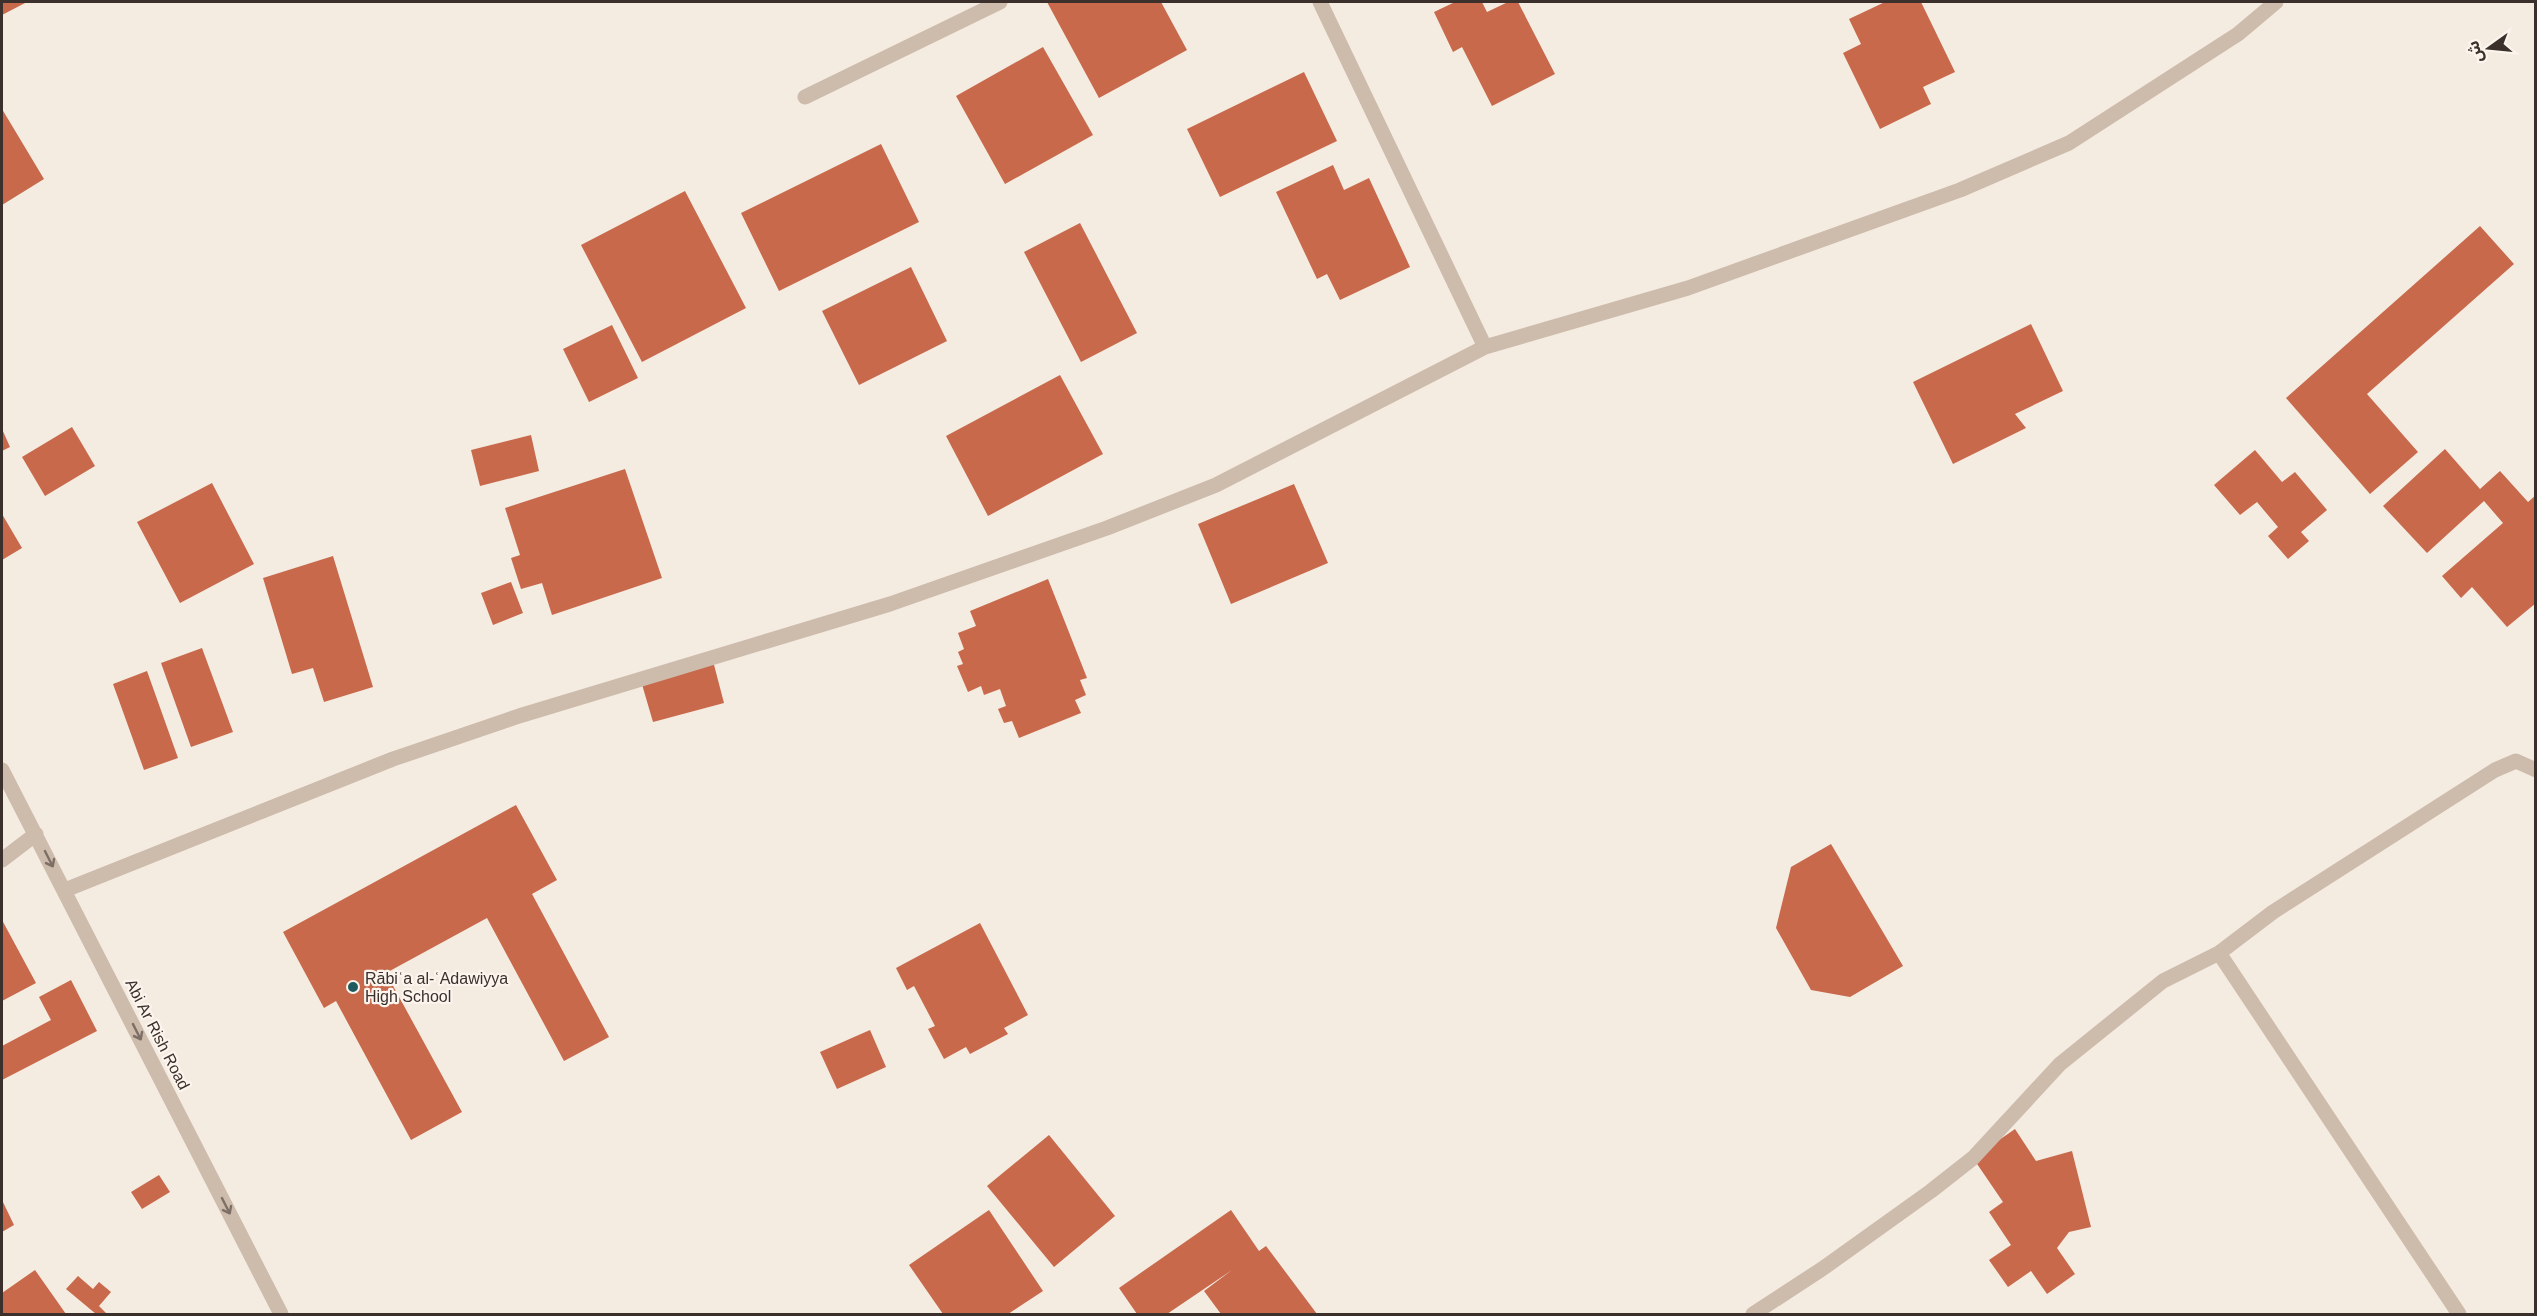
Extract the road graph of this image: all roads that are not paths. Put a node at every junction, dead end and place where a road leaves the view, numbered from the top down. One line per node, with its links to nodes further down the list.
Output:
1 (1000, 2): 4 (street)
2 (1320, 2): 5 (street)
3 (2276, 2): 5 (street)
4 (805, 97)
5 (1485, 347): 10 (street)
6 (2, 770): 8 (street, Abi Ar Rish Road)
7 (2535, 770): 11 (street)
8 (36, 834): 9 (street); 10 (street, Abi Ar Rish Road, one-way to 10)
9 (2, 860)
10 (65, 890): 12 (street, Abi Ar Rish Road, one-way to 12)
11 (2219, 953): 13 (street); 14 (street)
12 (281, 1314)
13 (1753, 1314)
14 (2459, 1314)

